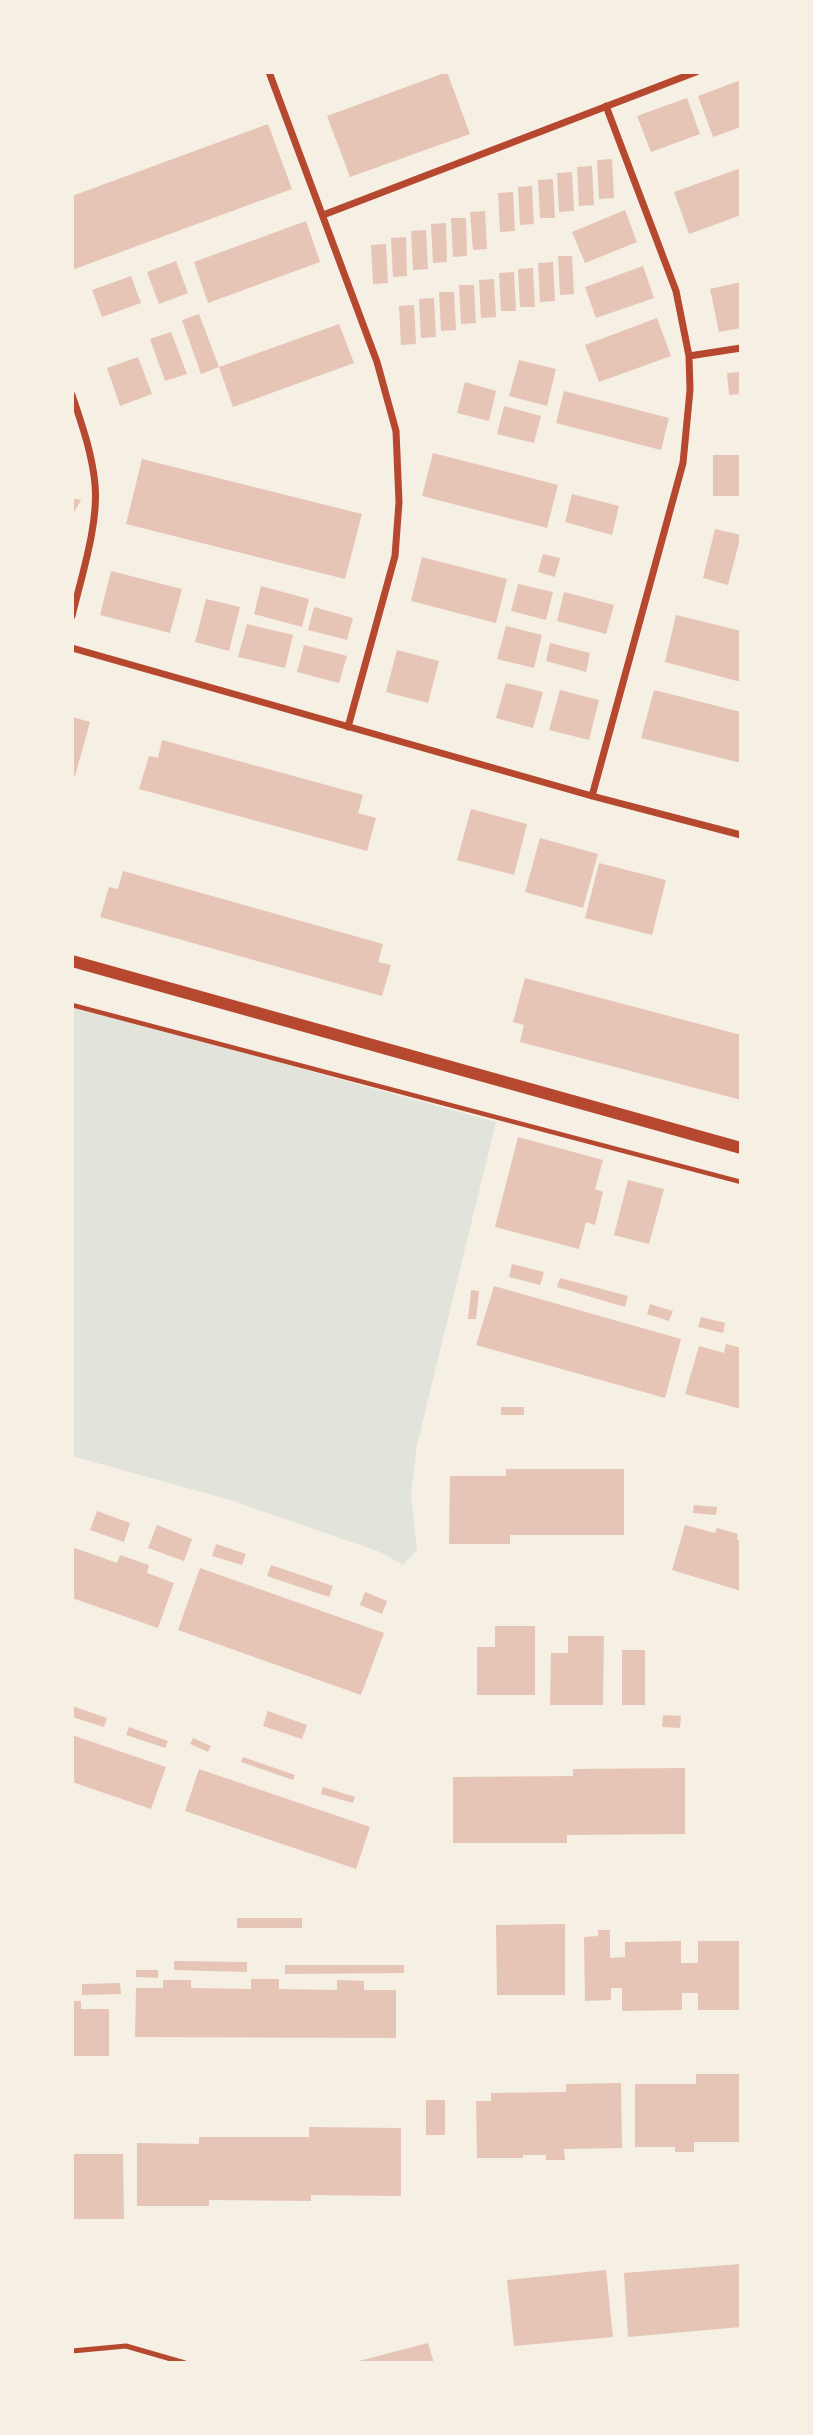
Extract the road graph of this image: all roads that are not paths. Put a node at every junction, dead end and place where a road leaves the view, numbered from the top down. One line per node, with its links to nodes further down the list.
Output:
1 (269, 72): 4 (street)
2 (696, 72): 3 (street)
3 (606, 106): 4 (street); 6 (street)
4 (323, 215): 10 (street)
5 (741, 348): 6 (street)
6 (689, 356): 11 (street)
7 (72, 396): 8 (street)
8 (72, 616)
9 (72, 648): 10 (street)
10 (348, 727): 11 (street)
11 (592, 796): 12 (street)
12 (741, 835)
13 (72, 961): 14 (street)
14 (741, 1147)
15 (72, 2351): 16 (lane)
16 (185, 2363)

